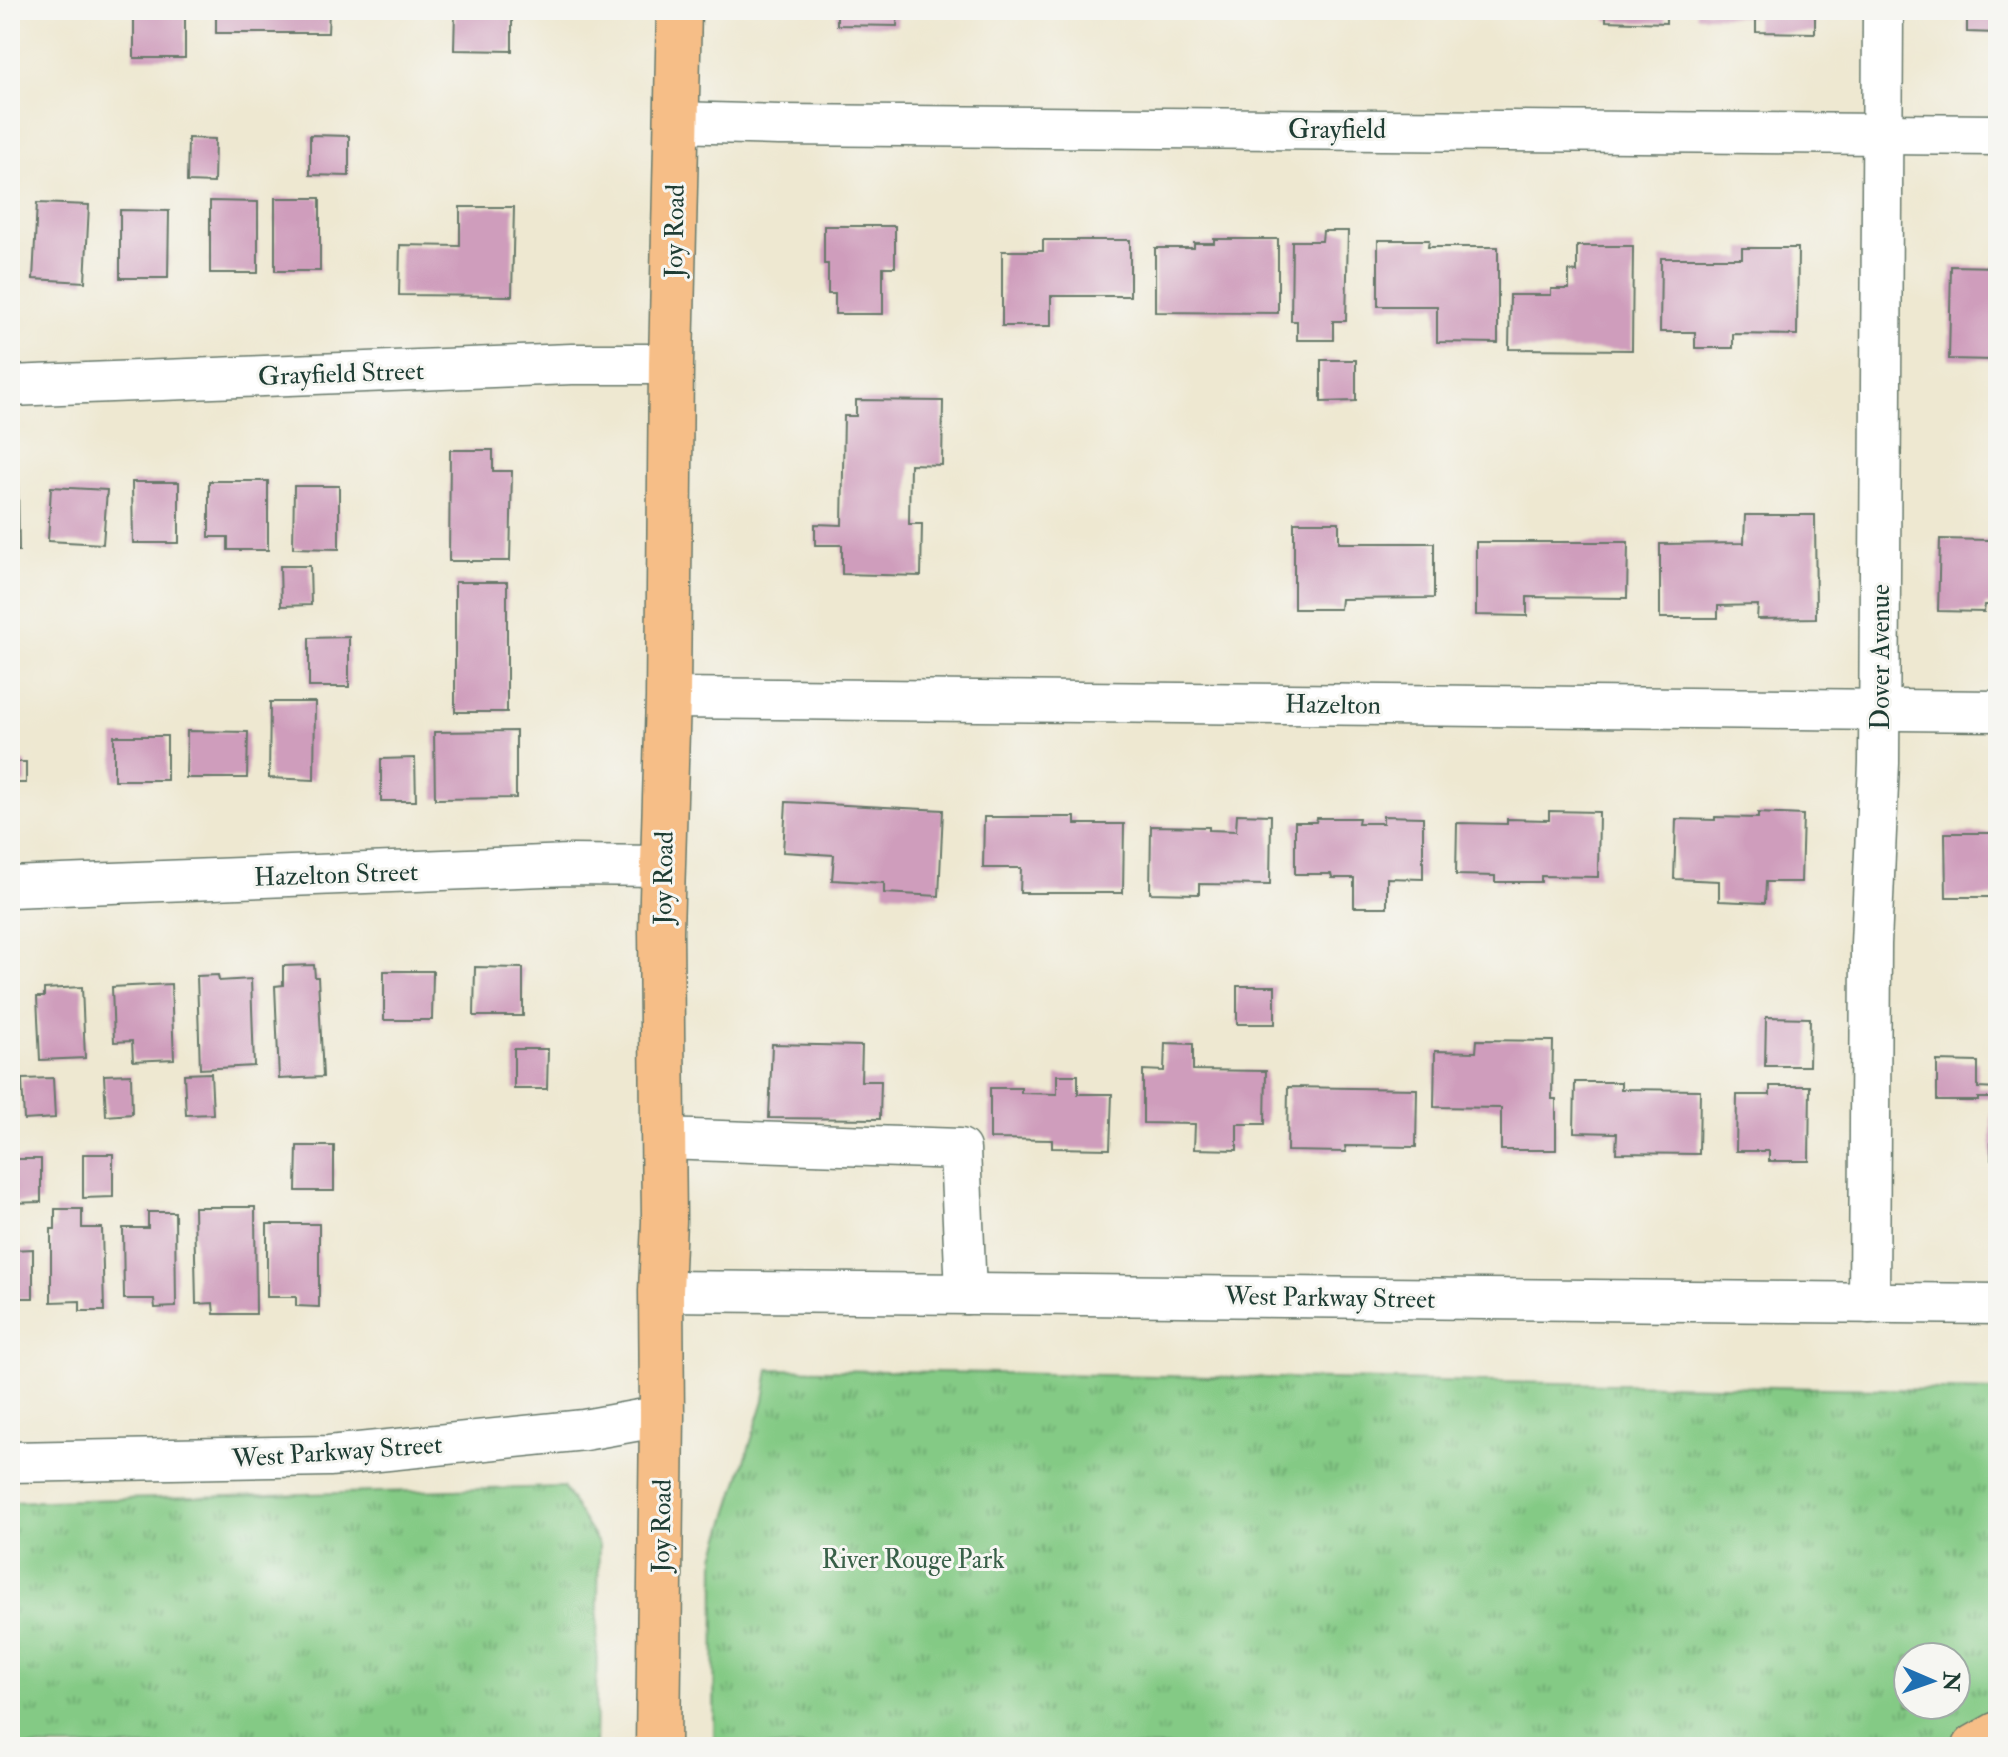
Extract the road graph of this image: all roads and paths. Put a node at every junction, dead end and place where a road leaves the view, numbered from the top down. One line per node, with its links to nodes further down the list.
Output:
1 (679, 10): 3 (main road, Joy Road)
2 (1883, 10): 4 (street, Dover Avenue)
3 (676, 122): 4 (street, Grayfield); 6 (main road, Joy Road)
4 (1882, 133): 5 (street, Grayfield); 9 (street, Dover Avenue)
5 (1998, 135)
6 (671, 364): 7 (street, Grayfield Street); 8 (main road, Joy Road)
7 (10, 386)
8 (668, 698): 9 (street, Hazelton); 11 (main road, Joy Road)
9 (1880, 710): 10 (street, Hazelton); 16 (street, Dover Avenue)
10 (1998, 711)
11 (663, 866): 12 (street, Hazelton Street); 13 (main road, Joy Road)
12 (10, 887)
13 (663, 1139): 14 (main road, Joy Road); 15 (street)
14 (661, 1291): 15 (street, West Parkway Street); 18 (main road, Joy Road)
15 (966, 1294): 16 (street, West Parkway Street)
16 (1869, 1303): 17 (street, West Parkway Street)
17 (1998, 1304)
18 (662, 1416): 19 (street, West Parkway Street); 21 (main road, Joy Road)
19 (10, 1462)
20 (1998, 1734): 22 (main road)
21 (658, 1747)
22 (1975, 1747)

